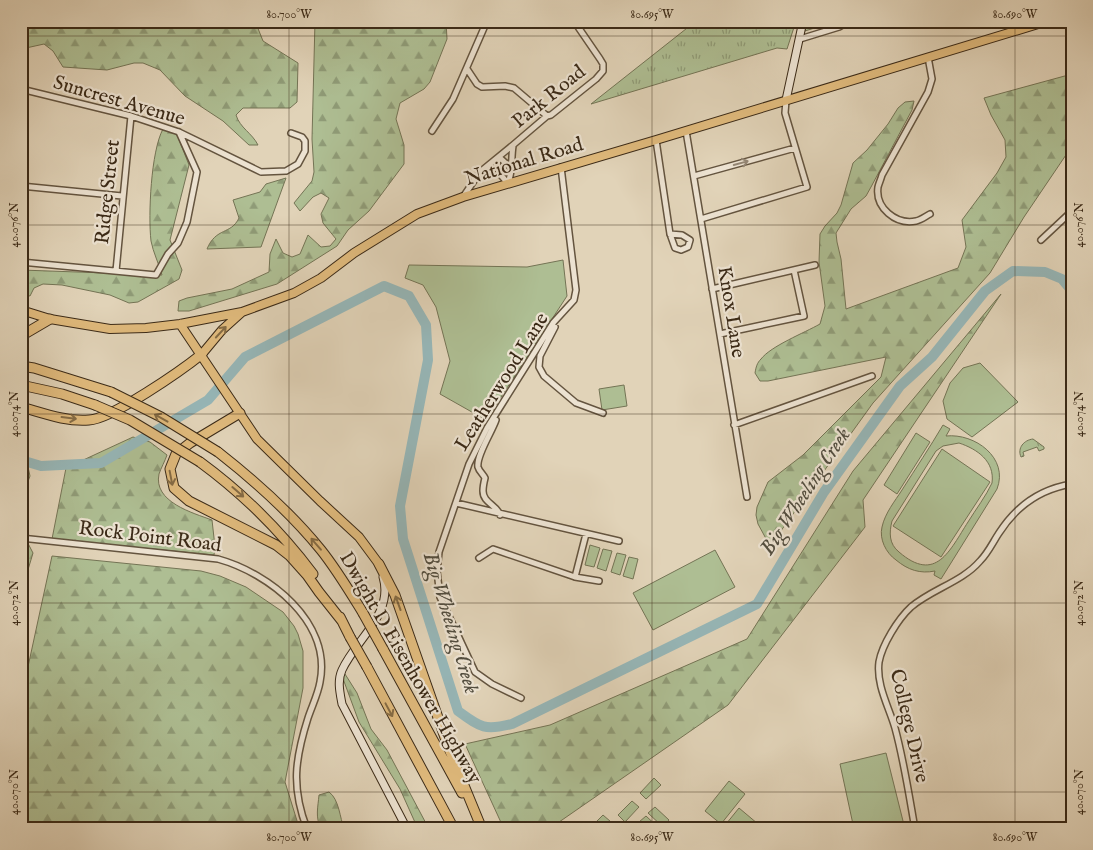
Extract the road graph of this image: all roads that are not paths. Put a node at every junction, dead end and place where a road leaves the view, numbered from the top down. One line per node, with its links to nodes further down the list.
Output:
1 (487, 21): 10 (street)
2 (574, 21): 14 (street, Park Road)
3 (803, 21): 8 (street)
4 (849, 21): 8 (street)
5 (868, 21): 6 (street)
6 (876, 21)
7 (1048, 21): 9 (main road, National Road)
8 (800, 39): 12 (street)
9 (928, 57): 12 (main road, National Road); 31 (street)
10 (467, 69): 14 (street); 15 (street)
11 (21, 89): 13 (street, Suncrest Avenue)
12 (786, 100): 16 (main road, National Road); 21 (street)
13 (131, 116): 17 (street, Suncrest Avenue); 28 (street, Ridge Street)
14 (547, 116): 20 (street, Park Road)
15 (432, 131)
16 (686, 131): 19 (main road, National Road); 25 (street, Knox Lane)
17 (179, 132): 18 (street, Suncrest Avenue); 38 (street)
18 (291, 133)
19 (656, 140): 23 (main road, National Road); 33 (street)
20 (513, 145): 22 (street, Park Road); 24 (street, Park Road)
21 (795, 148): 25 (street, one-way to 21); 32 (street)
22 (499, 157): 24 (street); 26 (street); 29 (street, Park Road)
23 (561, 167): 26 (main road, National Road); 42 (street, Leatherwood Lane)
24 (512, 168): 26 (street, Park Road)
25 (694, 176): 32 (street, Knox Lane)
26 (508, 183): 29 (main road, National Road)
27 (21, 186): 28 (street)
28 (122, 196): 38 (street, Ridge Street)
29 (463, 197): 41 (main road, National Road)
30 (1072, 211): 34 (street)
31 (930, 214)
32 (701, 219): 39 (street, Knox Lane)
33 (670, 234)
34 (1041, 240)
35 (21, 262): 38 (street)
36 (815, 265): 37 (street)
37 (794, 270): 39 (street); 47 (street)
38 (116, 271)
39 (712, 289): 47 (street, Knox Lane)
40 (21, 310): 44 (main road, National Road)
41 (242, 312): 45 (main road, National Road); 49 (main road, one-way to 41)
42 (560, 315): 55 (street); 56 (street, Leatherwood Lane)
43 (21, 318): 46 (highway)
44 (50, 319): 45 (main road, National Road); 48 (highway)
45 (180, 324): 49 (main road)
46 (21, 328)
47 (720, 334): 57 (street, Knox Lane)
48 (21, 336)
49 (204, 358): 53 (highway, one-way to 49); 54 (main road)
50 (21, 366): 74 (highway, Dwight D Eisenhower Highway, one-way to 50, bridge)
51 (872, 376): 57 (street)
52 (21, 385): 69 (highway, Dwight D Eisenhower Highway, one-way to 69, bridge)
53 (21, 407)
54 (237, 409): 66 (main road); 69 (highway, one-way to 69)
55 (603, 413)
56 (497, 415): 60 (street, Leatherwood Lane); 61 (street)
57 (734, 425): 59 (street, Knox Lane)
58 (1072, 484): 75 (street, College Drive)
59 (747, 497)
60 (456, 503): 61 (street); 70 (street, Leatherwood Lane)
61 (500, 515): 62 (street)
62 (586, 534): 64 (street); 67 (street)
63 (21, 538): 71 (street, Rock Point Road)
64 (619, 541)
65 (479, 558): 67 (street)
66 (379, 564): 72 (street); 74 (highway, one-way to 66)
67 (575, 577): 68 (street)
68 (599, 581)
69 (342, 621): 73 (highway, Dwight D Eisenhower Highway, one-way to 73, bridge)
70 (521, 698)
71 (307, 829)
72 (407, 829)
73 (454, 829)
74 (482, 829)
75 (915, 829)

